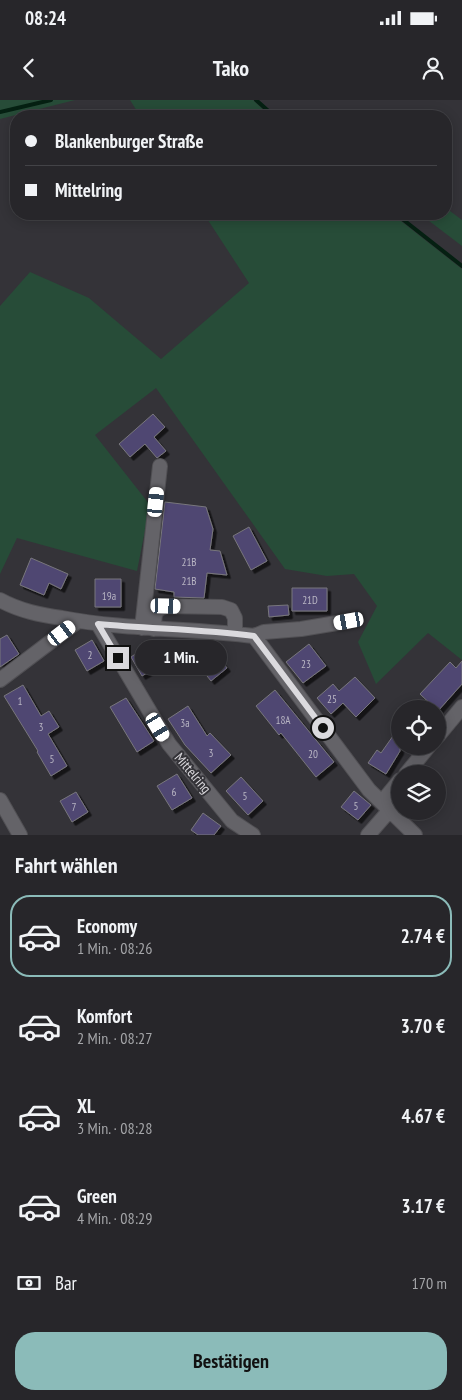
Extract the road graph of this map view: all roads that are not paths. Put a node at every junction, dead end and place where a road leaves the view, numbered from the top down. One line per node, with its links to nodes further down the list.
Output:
1 (160, 466): 6 (street)
2 (0, 600): 3 (street)
3 (78, 621): 5 (street); 9 (street)
4 (349, 621): 8 (street)
5 (98, 624): 6 (street); 18 (street, Mittelring)
6 (148, 629): 7 (street); 7 (street)
7 (235, 634): 8 (street)
8 (254, 636): 16 (street)
9 (0, 680)
10 (462, 708): 11 (street)
11 (446, 727)
12 (422, 755): 13 (street)
13 (413, 765)
14 (391, 796): 16 (street)
15 (0, 800): 17 (street)
16 (385, 806): 19 (street); 20 (street)
17 (20, 835)
18 (254, 835)
19 (368, 835)
20 (415, 835)

